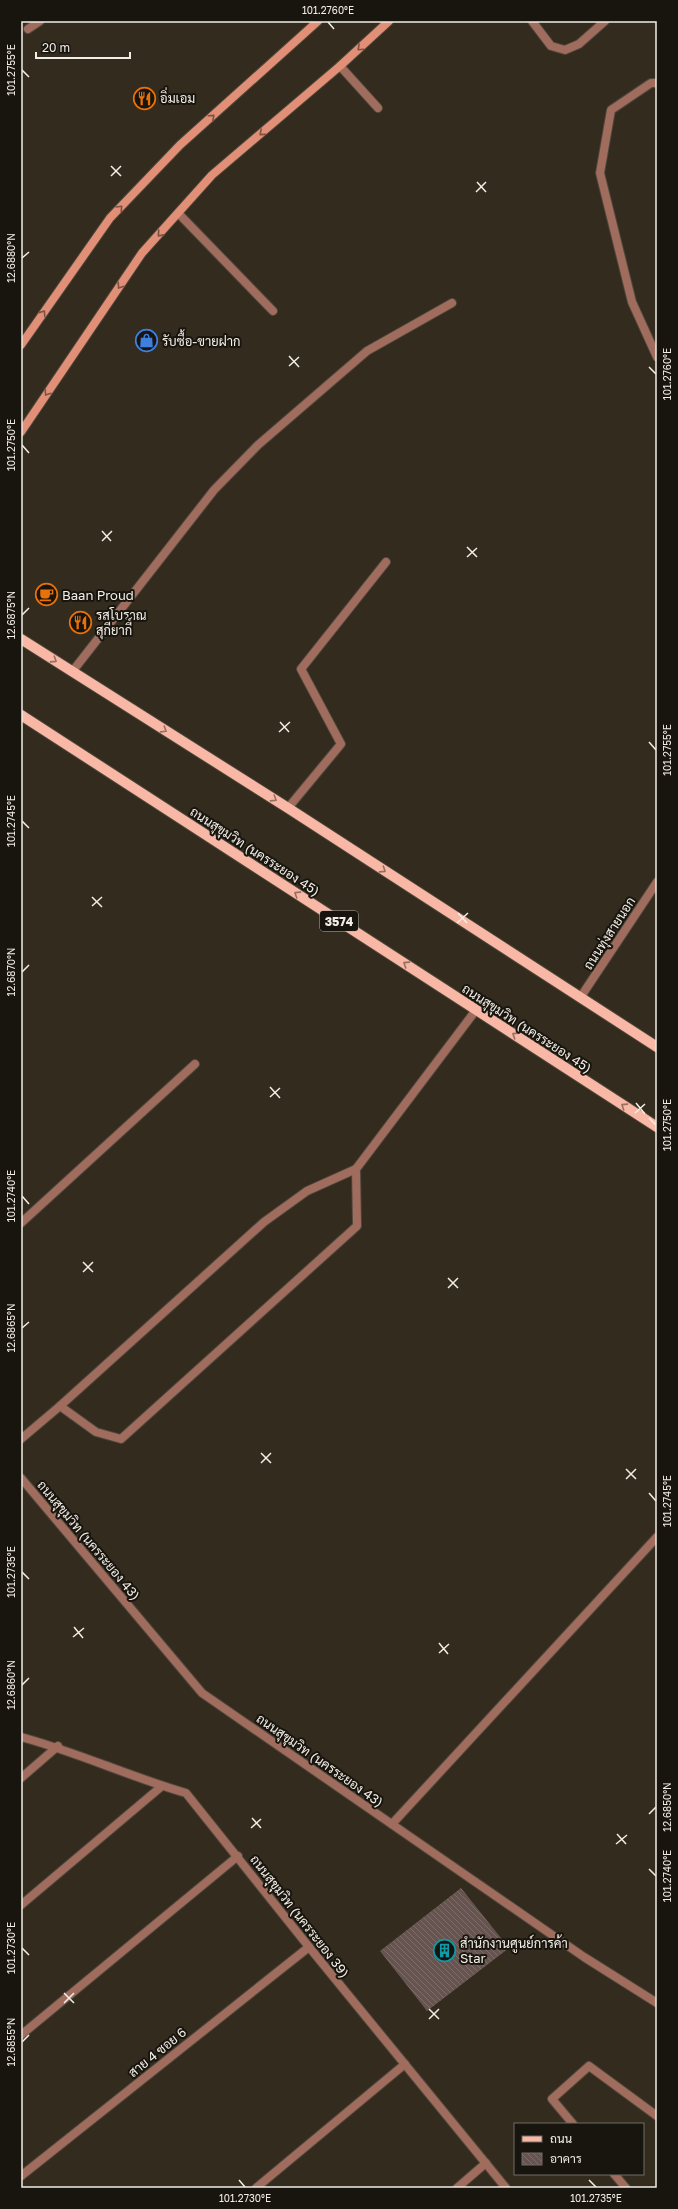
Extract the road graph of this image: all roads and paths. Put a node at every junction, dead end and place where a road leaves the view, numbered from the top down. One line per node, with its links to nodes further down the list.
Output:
1 (40, 21): 6 (street)
2 (318, 21): 13 (street, one-way to 2)
3 (389, 21): 7 (street, one-way to 7)
4 (532, 21): 5 (street)
5 (605, 21)
6 (28, 29)
7 (340, 66): 9 (street); 10 (street, one-way to 10)
8 (657, 83): 14 (street)
9 (378, 108)
10 (178, 213): 12 (street); 15 (street, one-way to 15)
11 (452, 303): 18 (street)
12 (273, 311)
13 (21, 345)
14 (657, 357)
15 (21, 432)
16 (386, 562): 20 (street)
17 (21, 639): 18 (main road, one-way to 18)
18 (72, 672): 20 (main road, one-way to 20)
19 (21, 715): 23 (main road, ถนนสุขุมวิท (นครระยอง 45) / 3574, one-way to 19)
20 (288, 808): 22 (main road, one-way to 22)
21 (657, 882): 22 (street, ถนนทุ่งสายนอก)
22 (580, 998): 24 (main road)
23 (476, 1010): 26 (main road, ถนนสุขุมวิท (นครระยอง 45) / 3574, one-way to 23); 27 (street)
24 (657, 1048)
25 (195, 1064): 28 (street)
26 (657, 1127)
27 (356, 1169): 29 (street); 29 (street)
28 (21, 1223)
29 (60, 1406): 30 (street)
30 (21, 1438)
31 (21, 1478): 37 (street, ถนนสุขุมวิท (นครระยอง 43))
32 (657, 1537): 37 (street)
33 (21, 1737): 34 (street, ถนนสุขุมวิท (นครระยอง 39))
34 (58, 1746): 35 (street); 36 (street, ถนนสุขุมวิท (นครระยอง 39))
35 (21, 1778)
36 (162, 1786): 38 (street, ถนนสุขุมวิท (นครระยอง 39)); 39 (street)
37 (392, 1824): 41 (street, ถนนสุขุมวิท (นครระยอง 43))
38 (238, 1856): 40 (street, ถนนสุขุมวิท (นครระยอง 39)); 42 (street)
39 (21, 1905)
40 (309, 1947): 43 (street, ถนนสุขุมวิท (นครระยอง 39)); 48 (street, สาย 4 ซอย 6)
41 (657, 2003)
42 (21, 2035)
43 (405, 2064): 46 (street, ถนนสุขุมวิท (นครระยอง 39)); 49 (street)
44 (657, 2116): 45 (street)
45 (572, 2123)
46 (486, 2163): 50 (street); 51 (street, ถนนสุขุมวิท (นครระยอง 39))
47 (615, 2175): 52 (street)
48 (21, 2176)
49 (256, 2188)
50 (457, 2188)
51 (506, 2188)
52 (626, 2188)

